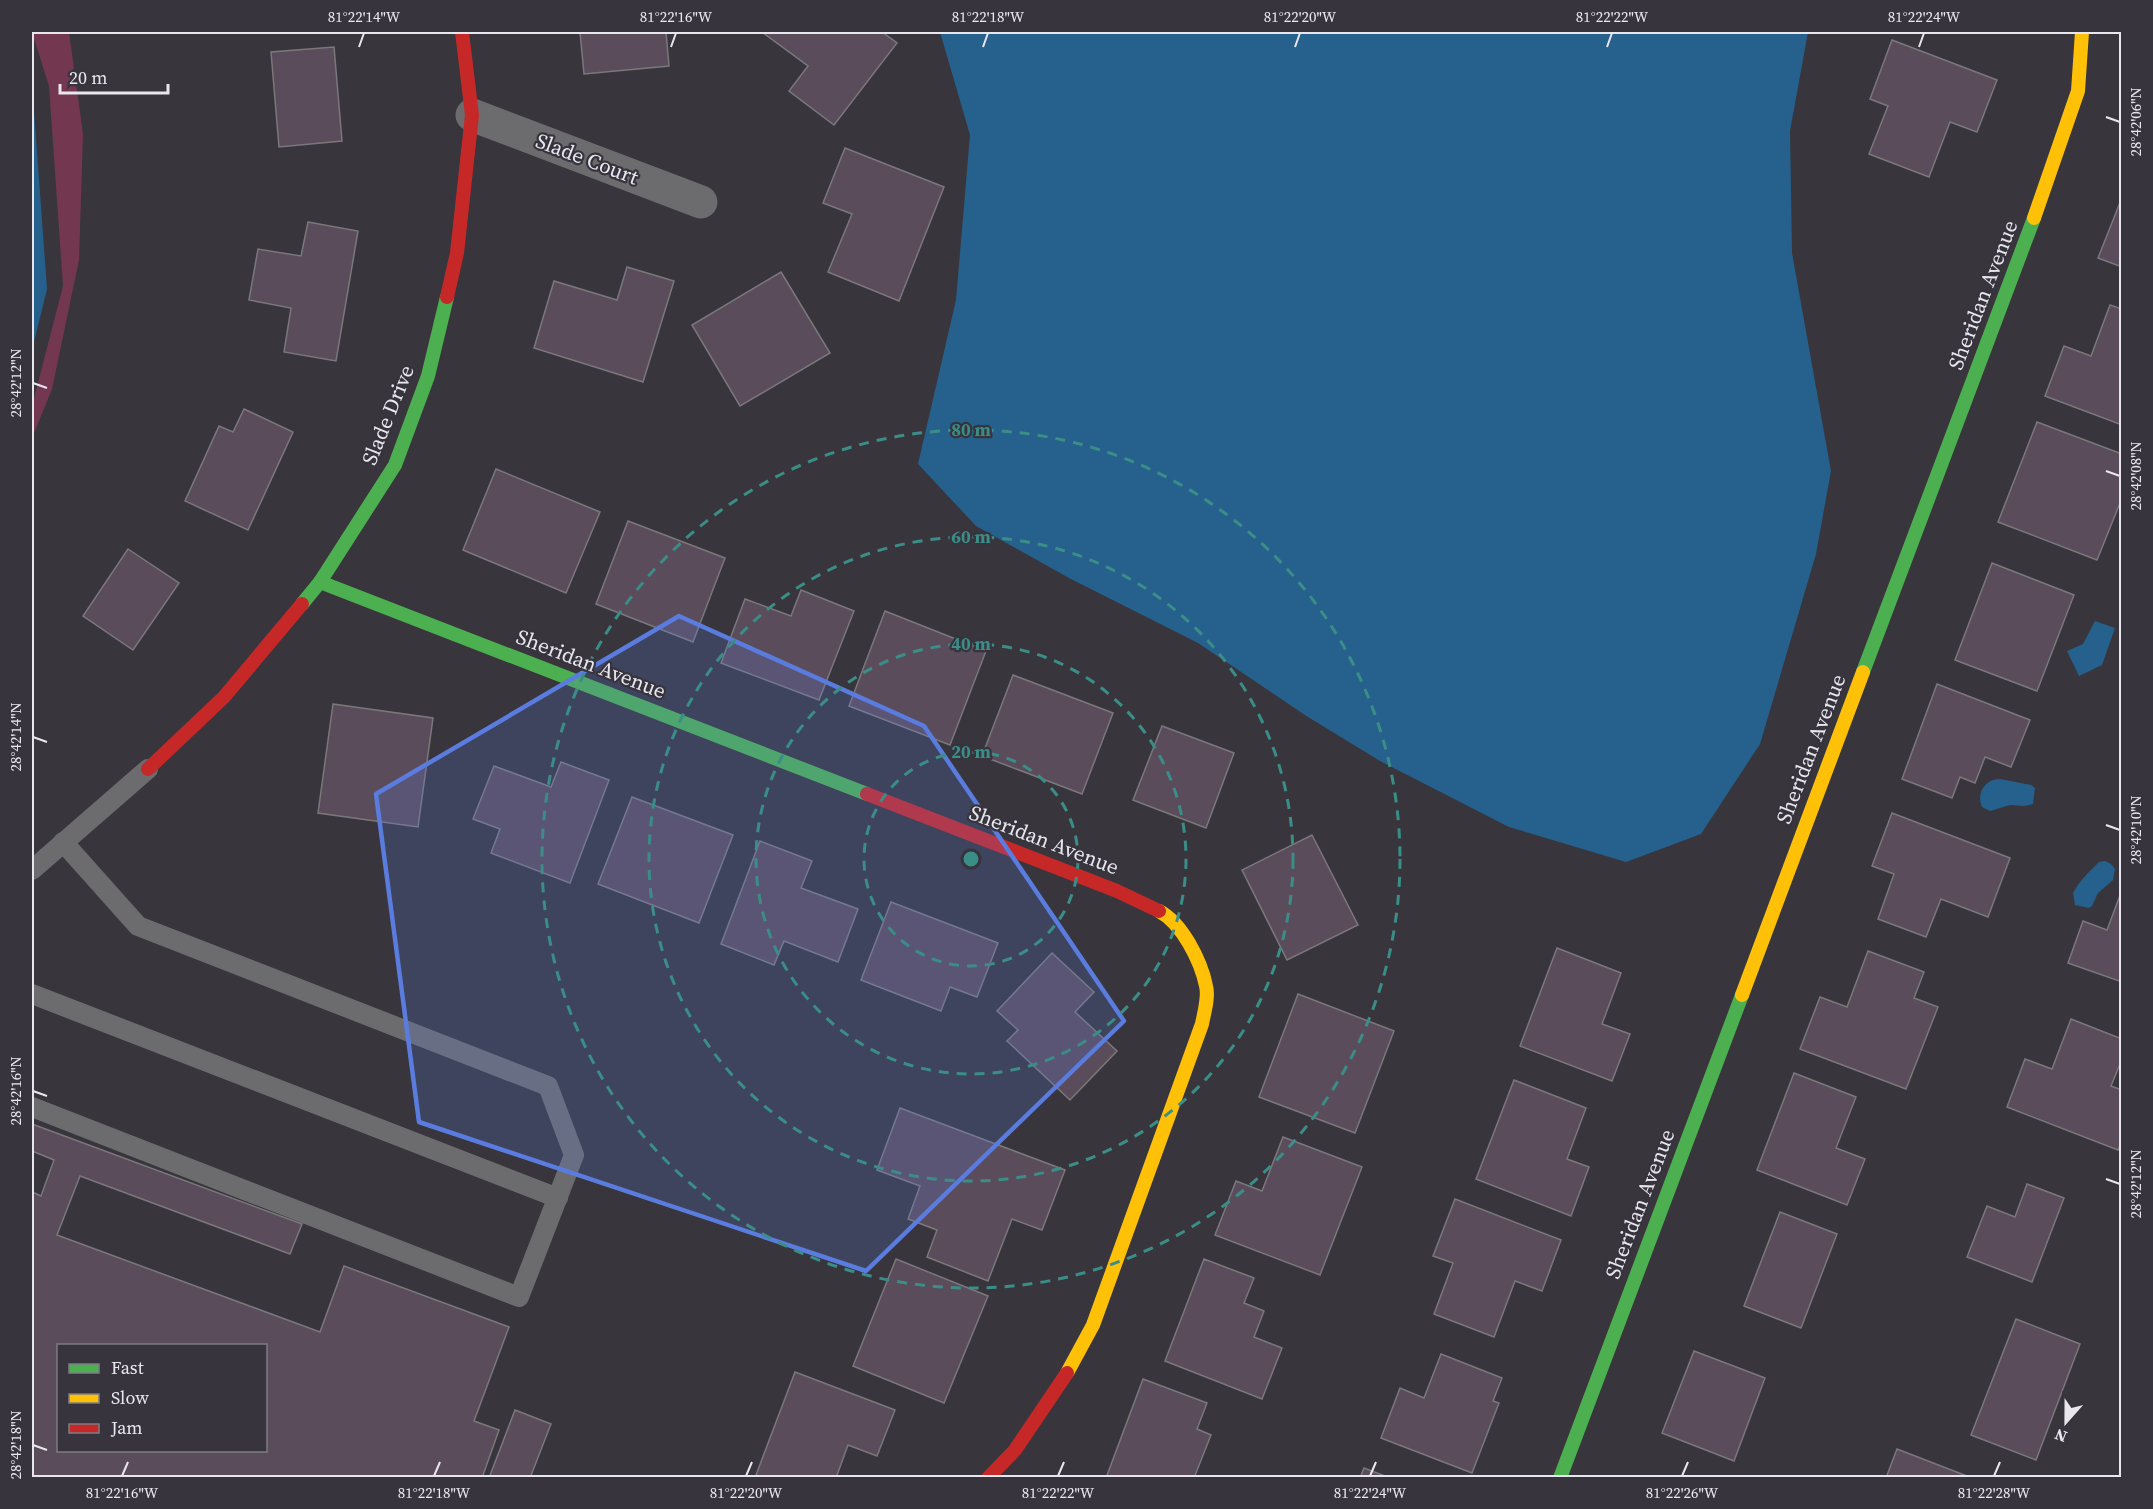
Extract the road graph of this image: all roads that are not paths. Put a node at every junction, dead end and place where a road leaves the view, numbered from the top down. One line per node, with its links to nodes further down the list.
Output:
1 (462, 32): 3 (street, Slade Drive)
2 (2082, 32): 13 (street, Sheridan Avenue)
3 (472, 115): 4 (street, Slade Court); 5 (street, Slade Drive)
4 (701, 202)
5 (320, 582): 6 (street, Slade Drive); 12 (street, Sheridan Avenue)
6 (148, 769): 7 (lane)
7 (63, 842): 8 (lane); 11 (lane)
8 (32, 870)
9 (32, 994): 11 (lane)
10 (32, 1107): 11 (lane)
11 (558, 1198)
12 (988, 1478)
13 (1560, 1478)

